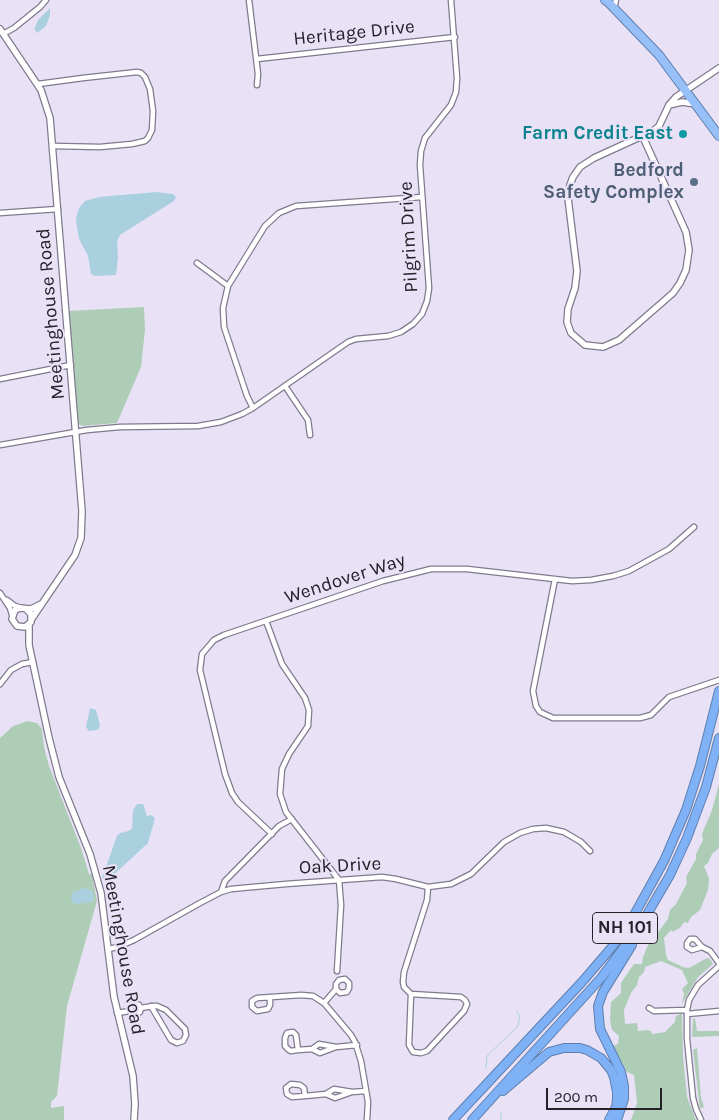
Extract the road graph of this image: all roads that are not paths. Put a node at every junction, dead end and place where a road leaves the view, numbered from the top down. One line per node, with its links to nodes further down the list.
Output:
1 (46, 0): 5 (street)
2 (249, 0): 7 (street)
3 (451, 0): 6 (street, Pilgrim Drive)
4 (610, 2): 11 (highway)
5 (1, 33): 9 (street, Meetinghouse Road)
6 (455, 38): 7 (street, Heritage Drive); 17 (street, Pilgrim Drive)
7 (257, 59): 10 (street)
8 (719, 68): 11 (street)
9 (38, 84): 16 (street, Meetinghouse Road); 16 (street)
10 (258, 85)
11 (686, 90): 12 (highway); 13 (street)
12 (696, 104): 13 (street); 14 (highway)
13 (670, 105): 15 (street)
14 (719, 136)
15 (643, 137): 15 (street)
16 (53, 146): 18 (street, Meetinghouse Road)
17 (422, 197): 21 (street); 24 (street, Pilgrim Drive)
18 (58, 209): 19 (street); 22 (street, Meetinghouse Road)
19 (0, 213)
20 (196, 263): 21 (street)
21 (228, 286): 25 (street)
22 (71, 365): 23 (street); 26 (street, Meetinghouse Road)
23 (0, 378)
24 (285, 386): 25 (street, Pilgrim Drive); 27 (street)
25 (253, 408): 26 (street, Pilgrim Drive)
26 (76, 431): 28 (street, Pilgrim Drive); 32 (street, Meetinghouse Road)
27 (310, 435)
28 (0, 445)
29 (694, 527): 30 (street, Wendover Way)
30 (555, 579): 35 (street, Wendover Way); 40 (street)
31 (2, 596): 33 (street); 34 (street)
32 (45, 600): 33 (street); 36 (street, Meetinghouse Road)
33 (24, 608): 34 (street); 36 (street, Meetinghouse Road)
34 (12, 616): 37 (street, Meetinghouse Road)
35 (266, 621): 44 (street); 45 (street, Wendover Way)
36 (30, 622): 37 (street); 38 (street, Meetinghouse Road)
37 (20, 628): 38 (street, Meetinghouse Road)
38 (29, 644): 39 (street, Meetinghouse Road)
39 (33, 662): 41 (street); 52 (street, Meetinghouse Road)
40 (719, 680)
41 (0, 684)
42 (719, 691): 75 (highway, NH 101)
43 (719, 738): 50 (highway, NH 101)
44 (292, 819): 45 (street); 47 (street)
45 (272, 834): 49 (street)
46 (590, 852): 48 (street, Oak Drive)
47 (339, 880): 48 (street, Oak Drive); 49 (street, Oak Drive); 54 (street)
48 (428, 887): 56 (street)
49 (221, 892): 52 (street, Oak Drive)
50 (653, 906): 72 (highway, NH 101); 77 (highway)
51 (702, 947): 53 (street)
52 (108, 949): 63 (street, Meetinghouse Road)
53 (719, 964): 62 (street)
54 (337, 970)
55 (336, 989): 58 (street)
56 (411, 994): 56 (street)
57 (270, 997): 57 (street); 58 (street)
58 (324, 1003): 64 (street)
59 (150, 1006): 59 (street); 63 (street)
60 (649, 1008): 62 (street)
61 (719, 1011): 62 (street)
62 (687, 1012): 78 (street)
63 (117, 1013): 73 (street, Meetinghouse Road)
64 (356, 1045): 65 (street); 68 (street)
65 (336, 1047): 66 (street); 66 (street)
66 (312, 1049): 67 (street)
67 (298, 1050)
68 (366, 1091): 69 (street); 74 (street)
69 (352, 1092): 70 (street); 70 (street)
70 (326, 1094): 71 (street)
71 (305, 1096)
72 (474, 1117): 76 (highway)
73 (134, 1120)
74 (367, 1120)
75 (453, 1120)
76 (609, 1120)
77 (617, 1120)
78 (701, 1120)

